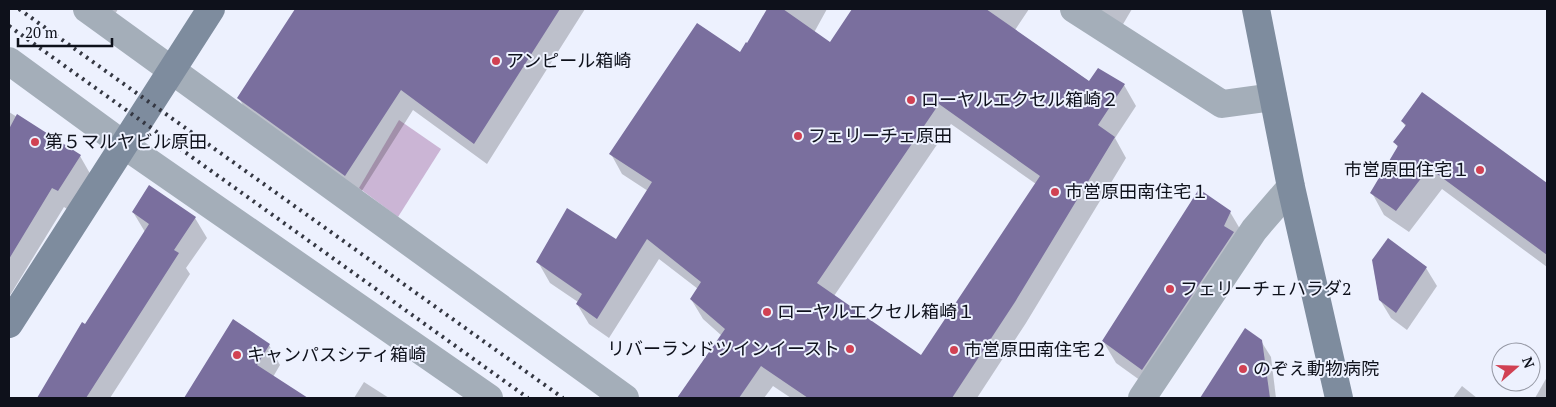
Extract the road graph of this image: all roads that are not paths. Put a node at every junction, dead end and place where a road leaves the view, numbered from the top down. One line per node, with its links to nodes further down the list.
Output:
1 (87, 9): 6 (street)
2 (212, 9): 6 (street)
3 (1074, 9): 7 (street)
4 (1256, 9): 7 (street)
5 (9, 61): 8 (street)
6 (173, 69): 8 (street); 12 (street)
7 (1274, 97): 9 (street)
8 (124, 145): 10 (street); 11 (street)
9 (1291, 187): 13 (street); 14 (street)
10 (9, 324)
11 (489, 398)
12 (625, 398)
13 (1142, 398)
14 (1339, 398)

